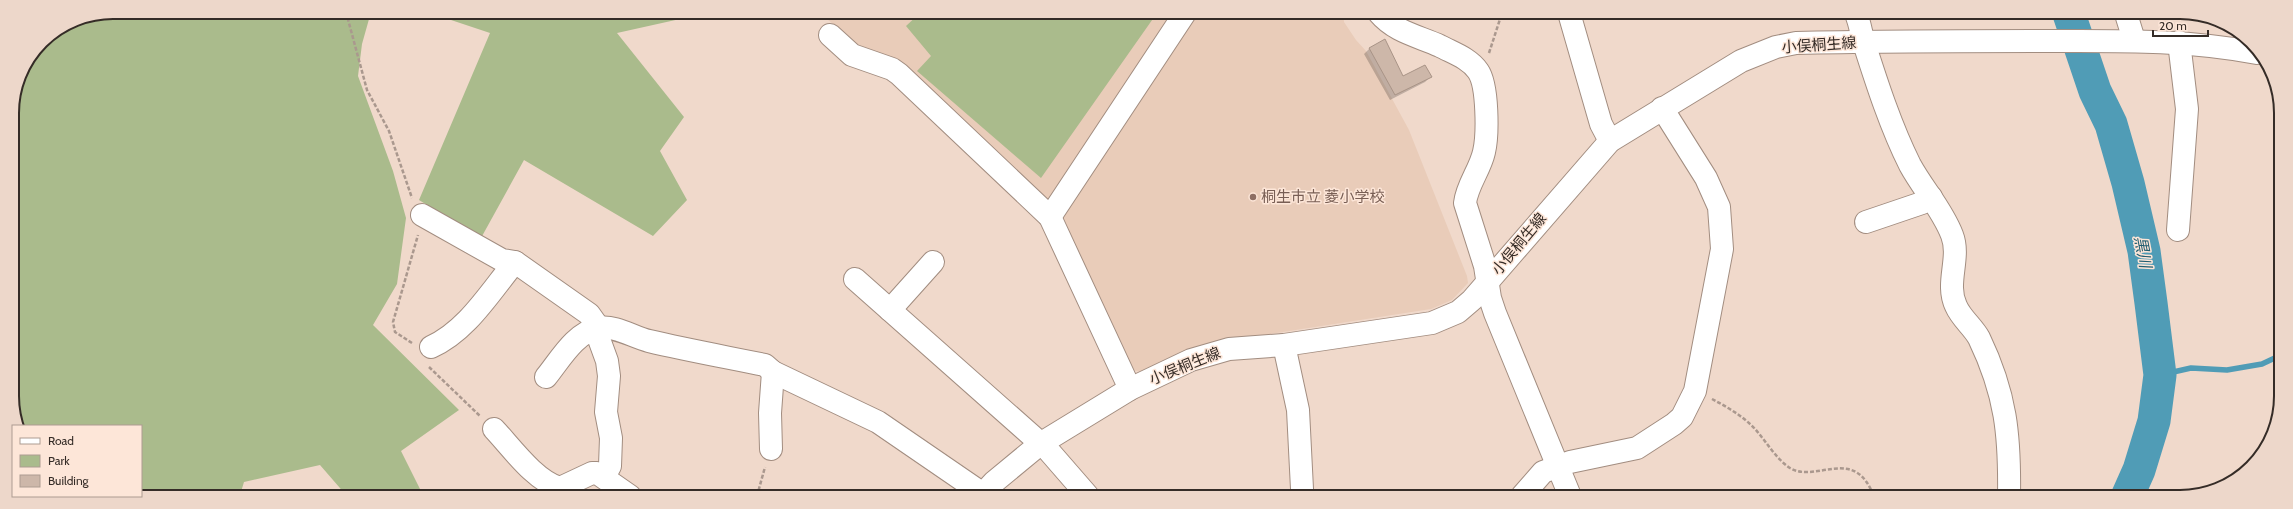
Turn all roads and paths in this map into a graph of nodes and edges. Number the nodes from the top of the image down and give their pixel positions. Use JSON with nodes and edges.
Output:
{"nodes":[{"id":1,"x":348,"y":19,"type":"edge"},
{"id":2,"x":1181,"y":19,"type":"edge"},
{"id":3,"x":1383,"y":19,"type":"edge"},
{"id":4,"x":1500,"y":19,"type":"edge"},
{"id":5,"x":1571,"y":19,"type":"edge"},
{"id":6,"x":1857,"y":19,"type":"edge"},
{"id":7,"x":2128,"y":19,"type":"edge"},
{"id":8,"x":830,"y":35,"type":"dead end"},
{"id":9,"x":2134,"y":40,"type":"junction"},
{"id":10,"x":1863,"y":41,"type":"junction"},
{"id":11,"x":2179,"y":42,"type":"junction"},
{"id":12,"x":2251,"y":52,"type":"edge"},
{"id":13,"x":1479,"y":72,"type":"junction"},
{"id":14,"x":1662,"y":108,"type":"junction"},
{"id":15,"x":1610,"y":141,"type":"junction"},
{"id":16,"x":1931,"y":197,"type":"junction"},
{"id":17,"x":422,"y":214,"type":"junction"},
{"id":18,"x":1050,"y":217,"type":"junction"},
{"id":19,"x":1866,"y":222,"type":"dead end"},
{"id":20,"x":2178,"y":230,"type":"dead end"},
{"id":21,"x":515,"y":262,"type":"junction"},
{"id":22,"x":934,"y":262,"type":"dead end"},
{"id":23,"x":855,"y":279,"type":"dead end"},
{"id":24,"x":1488,"y":281,"type":"junction"},
{"id":25,"x":890,"y":310,"type":"junction"},
{"id":26,"x":599,"y":328,"type":"junction"},
{"id":27,"x":1284,"y":344,"type":"junction"},
{"id":28,"x":429,"y":356,"type":"junction"},
{"id":29,"x":773,"y":372,"type":"junction"},
{"id":30,"x":546,"y":377,"type":"dead end"},
{"id":31,"x":1130,"y":389,"type":"junction"},
{"id":32,"x":1695,"y":391,"type":"junction"},
{"id":33,"x":494,"y":429,"type":"joint"},
{"id":34,"x":1040,"y":444,"type":"junction"},
{"id":35,"x":771,"y":449,"type":"joint"},
{"id":36,"x":1557,"y":466,"type":"junction"},
{"id":37,"x":604,"y":477,"type":"junction"},
{"id":38,"x":1302,"y":489,"type":"dead end"},
{"id":39,"x":622,"y":490,"type":"edge"},
{"id":40,"x":758,"y":490,"type":"edge"},
{"id":41,"x":975,"y":490,"type":"edge"},
{"id":42,"x":987,"y":490,"type":"edge"},
{"id":43,"x":1082,"y":490,"type":"edge"},
{"id":44,"x":1527,"y":490,"type":"edge"},
{"id":45,"x":1567,"y":490,"type":"edge"},
{"id":46,"x":1871,"y":490,"type":"edge"},
{"id":47,"x":2009,"y":490,"type":"edge"}],
"edges":[{"from":1,"to":17,"type":"path"},
{"from":2,"to":18,"type":"street"},
{"from":3,"to":13,"type":"street"},
{"from":4,"to":13,"type":"path"},
{"from":5,"to":15,"type":"street"},
{"from":6,"to":10,"type":"street"},
{"from":7,"to":9,"type":"street"},
{"from":8,"to":18,"type":"street"},
{"from":9,"to":10,"type":"street","name":"小俣桐生線"},
{"from":9,"to":11,"type":"street"},
{"from":10,"to":14,"type":"street","name":"小俣桐生線"},
{"from":10,"to":16,"type":"street"},
{"from":11,"to":12,"type":"street"},
{"from":11,"to":20,"type":"street"},
{"from":13,"to":24,"type":"street"},
{"from":14,"to":15,"type":"street","name":"小俣桐生線"},
{"from":14,"to":32,"type":"street"},
{"from":15,"to":24,"type":"street","name":"小俣桐生線"},
{"from":16,"to":19,"type":"street"},
{"from":16,"to":47,"type":"street"},
{"from":17,"to":21,"type":"street"},
{"from":17,"to":28,"type":"path"},
{"from":18,"to":31,"type":"street"},
{"from":21,"to":26,"type":"street"},
{"from":21,"to":28,"type":"street"},
{"from":22,"to":25,"type":"street"},
{"from":23,"to":25,"type":"street"},
{"from":24,"to":27,"type":"street","name":"小俣桐生線"},
{"from":24,"to":36,"type":"street"},
{"from":25,"to":34,"type":"street"},
{"from":26,"to":29,"type":"street"},
{"from":26,"to":30,"type":"street"},
{"from":26,"to":37,"type":"street"},
{"from":27,"to":31,"type":"street","name":"小俣桐生線"},
{"from":27,"to":38,"type":"street"},
{"from":28,"to":33,"type":"path"},
{"from":29,"to":35,"type":"street"},
{"from":29,"to":41,"type":"street"},
{"from":31,"to":34,"type":"street","name":"小俣桐生線"},
{"from":32,"to":36,"type":"street"},
{"from":32,"to":46,"type":"path"},
{"from":33,"to":37,"type":"street"},
{"from":34,"to":42,"type":"street","name":"小俣桐生線"},
{"from":34,"to":43,"type":"street"},
{"from":35,"to":40,"type":"path"},
{"from":36,"to":44,"type":"street"},
{"from":36,"to":45,"type":"street"},
{"from":37,"to":39,"type":"street"}]}
